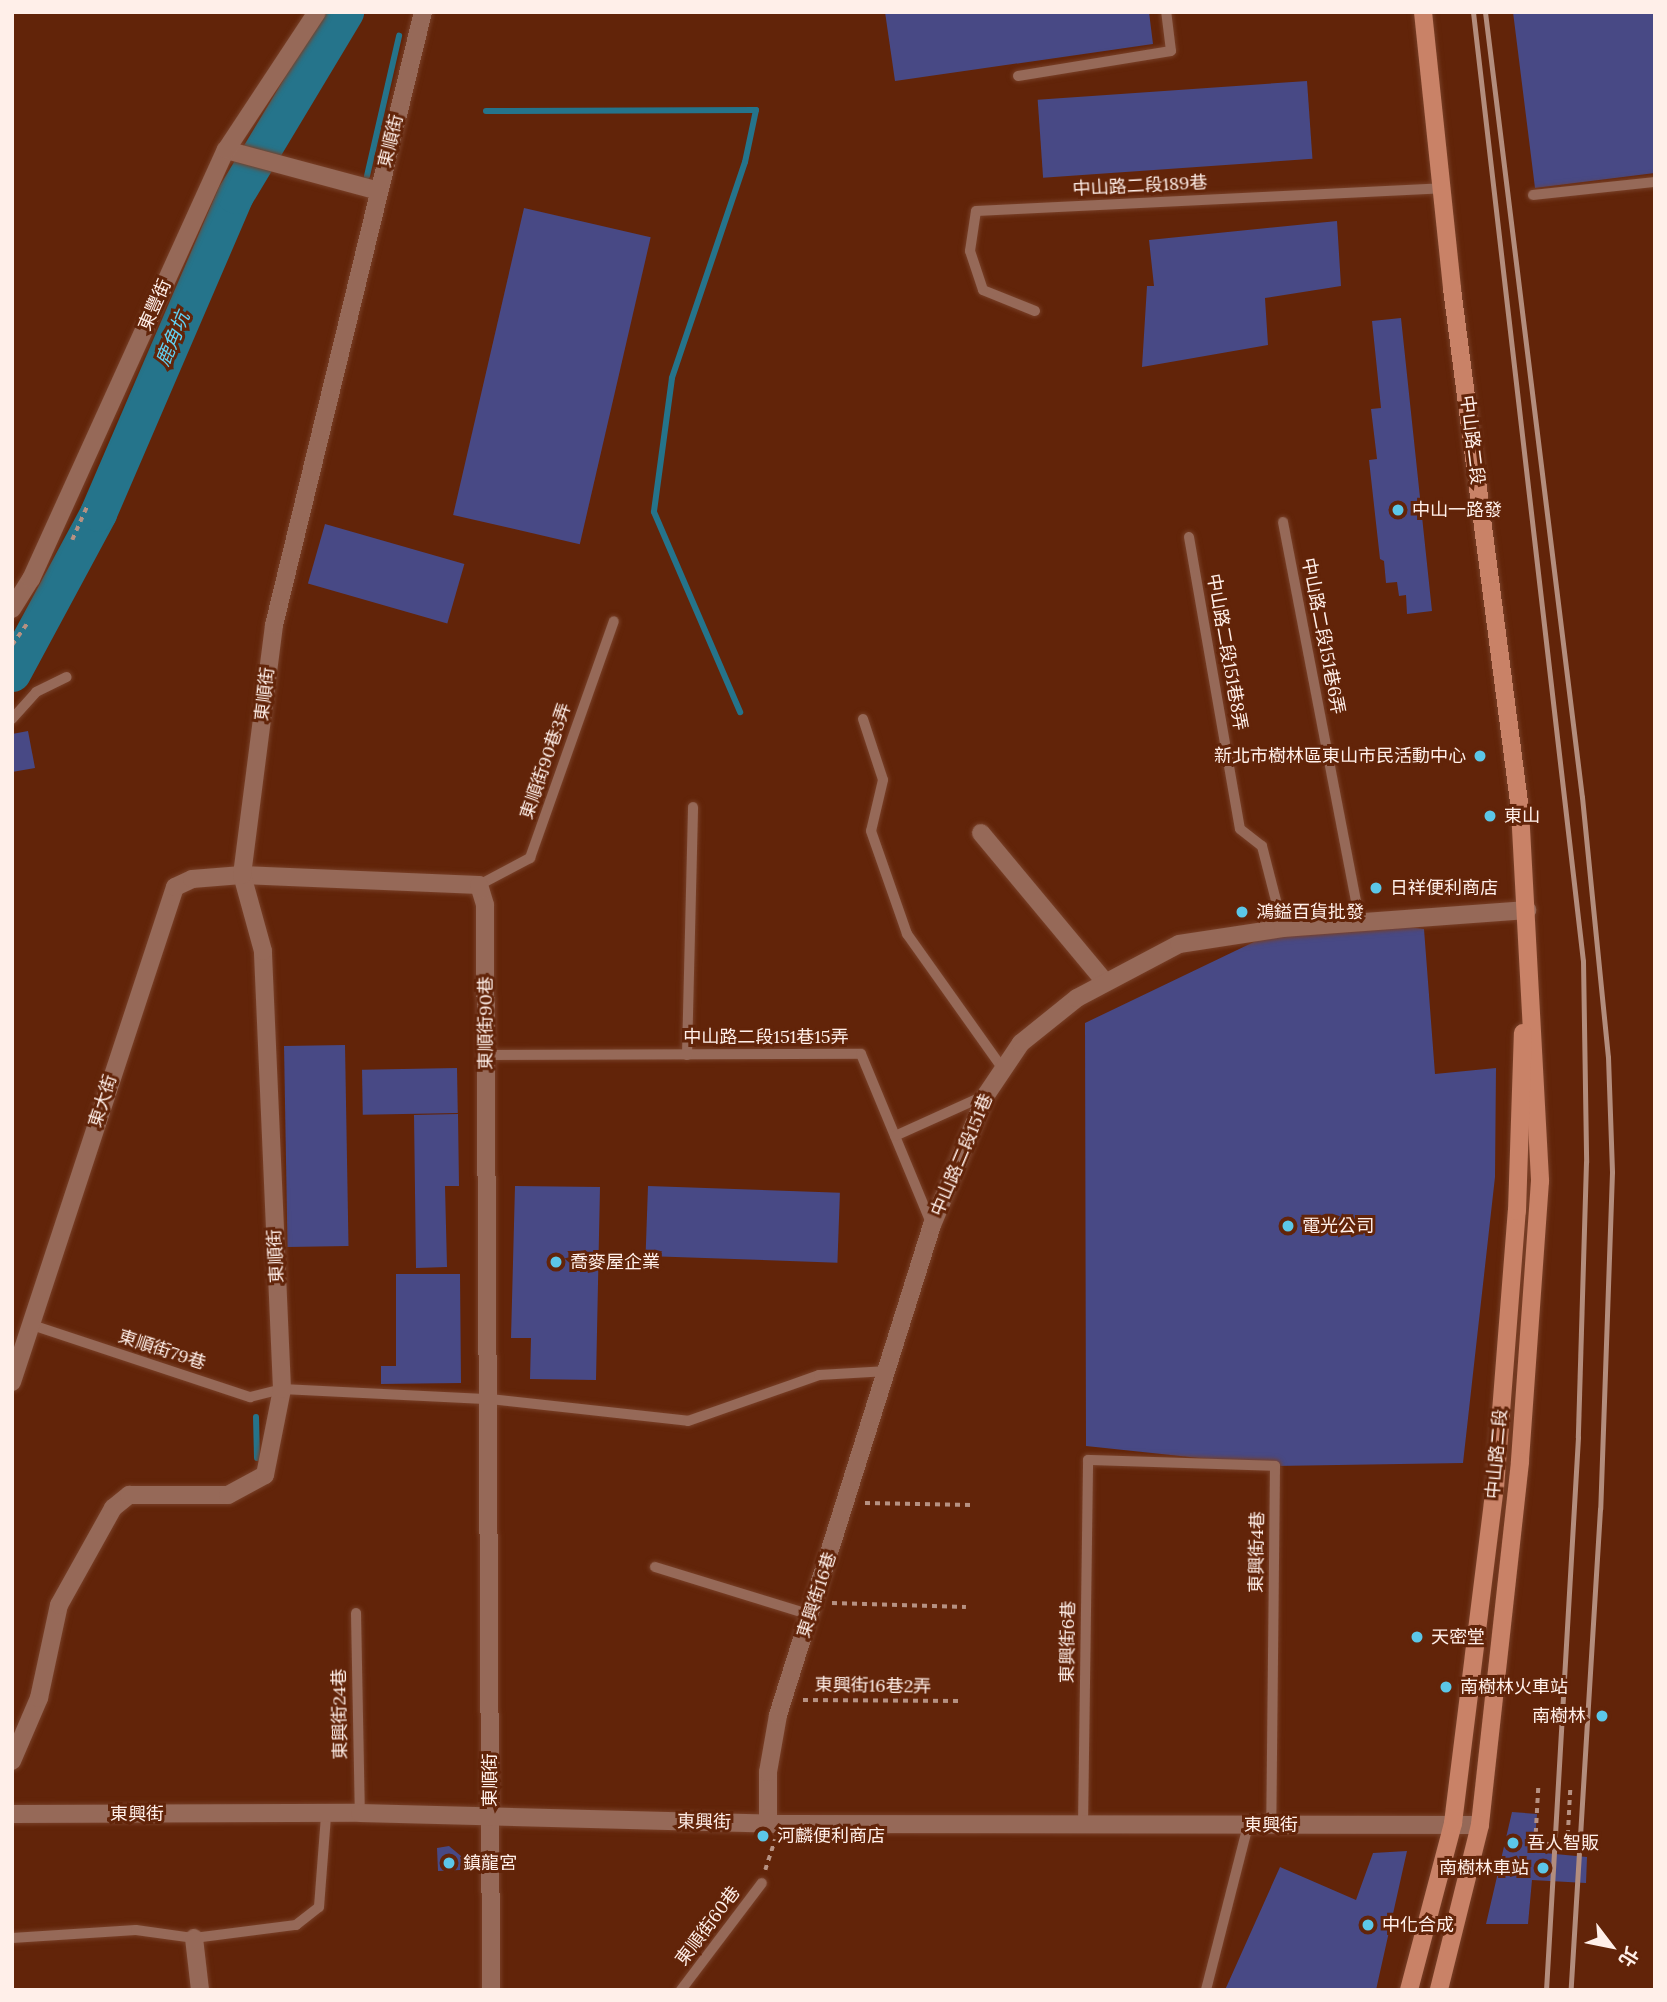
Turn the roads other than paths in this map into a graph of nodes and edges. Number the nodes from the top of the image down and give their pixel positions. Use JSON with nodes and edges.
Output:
{"nodes":[{"id":1,"x":317,"y":12,"type":"edge"},
{"id":2,"x":423,"y":12,"type":"edge"},
{"id":3,"x":1166,"y":12,"type":"edge"},
{"id":4,"x":1423,"y":12,"type":"edge"},
{"id":5,"x":1018,"y":76,"type":"dead end"},
{"id":6,"x":233,"y":153,"type":"junction"},
{"id":7,"x":1655,"y":182,"type":"edge"},
{"id":8,"x":1442,"y":188,"type":"junction"},
{"id":9,"x":379,"y":191,"type":"junction"},
{"id":10,"x":1533,"y":195,"type":"dead end"},
{"id":11,"x":1035,"y":311,"type":"dead end"},
{"id":12,"x":1283,"y":522,"type":"dead end"},
{"id":13,"x":1189,"y":537,"type":"dead end"},
{"id":14,"x":12,"y":609,"type":"edge"},
{"id":15,"x":614,"y":621,"type":"dead end"},
{"id":16,"x":67,"y":677,"type":"dead end"},
{"id":17,"x":12,"y":719,"type":"edge"},
{"id":18,"x":863,"y":719,"type":"dead end"},
{"id":19,"x":693,"y":807,"type":"dead end"},
{"id":20,"x":981,"y":833,"type":"dead end"},
{"id":21,"x":242,"y":875,"type":"junction"},
{"id":22,"x":480,"y":885,"type":"junction"},
{"id":23,"x":1527,"y":910,"type":"junction"},
{"id":24,"x":1360,"y":921,"type":"junction"},
{"id":25,"x":1283,"y":928,"type":"junction"},
{"id":26,"x":1105,"y":982,"type":"junction"},
{"id":27,"x":486,"y":1055,"type":"junction"},
{"id":28,"x":687,"y":1055,"type":"junction"},
{"id":29,"x":1003,"y":1069,"type":"junction"},
{"id":30,"x":986,"y":1095,"type":"junction"},
{"id":31,"x":895,"y":1136,"type":"junction"},
{"id":32,"x":932,"y":1225,"type":"junction"},
{"id":33,"x":32,"y":1325,"type":"junction"},
{"id":34,"x":888,"y":1371,"type":"junction"},
{"id":35,"x":12,"y":1382,"type":"edge"},
{"id":36,"x":282,"y":1388,"type":"junction"},
{"id":37,"x":490,"y":1399,"type":"junction"},
{"id":38,"x":1088,"y":1460,"type":"joint"},
{"id":39,"x":655,"y":1566,"type":"dead end"},
{"id":40,"x":813,"y":1609,"type":"junction"},
{"id":41,"x":356,"y":1613,"type":"dead end"},
{"id":42,"x":12,"y":1761,"type":"edge"},
{"id":43,"x":360,"y":1813,"type":"junction"},
{"id":44,"x":12,"y":1814,"type":"edge"},
{"id":45,"x":326,"y":1815,"type":"junction"},
{"id":46,"x":490,"y":1818,"type":"junction"},
{"id":47,"x":1453,"y":1823,"type":"junction"},
{"id":48,"x":772,"y":1824,"type":"junction"},
{"id":49,"x":1083,"y":1825,"type":"junction"},
{"id":50,"x":1248,"y":1825,"type":"junction"},
{"id":51,"x":1480,"y":1825,"type":"junction"},
{"id":52,"x":1271,"y":1826,"type":"junction"},
{"id":53,"x":762,"y":1884,"type":"road end"},
{"id":54,"x":12,"y":1938,"type":"edge"},
{"id":55,"x":194,"y":1938,"type":"junction"},
{"id":56,"x":200,"y":1990,"type":"edge"},
{"id":57,"x":491,"y":1990,"type":"edge"},
{"id":58,"x":681,"y":1990,"type":"edge"},
{"id":59,"x":1206,"y":1990,"type":"edge"},
{"id":60,"x":1409,"y":1990,"type":"edge"},
{"id":61,"x":1439,"y":1990,"type":"edge"}],
"edges":[{"from":1,"to":6,"type":"street","name":"東豐街"},
{"from":2,"to":9,"type":"street","name":"東順街"},
{"from":3,"to":5,"type":"lane"},
{"from":4,"to":8,"type":"main road","name":"中山路二段"},
{"from":6,"to":9,"type":"street"},
{"from":6,"to":14,"type":"street","name":"東豐街"},
{"from":7,"to":10,"type":"lane"},
{"from":8,"to":11,"type":"lane","name":"中山路二段189巷"},
{"from":8,"to":23,"type":"main road","name":"中山路二段"},
{"from":9,"to":21,"type":"street","name":"東順街"},
{"from":12,"to":24,"type":"lane","name":"中山路二段151巷6弄"},
{"from":13,"to":25,"type":"lane","name":"中山路二段151巷8弄"},
{"from":15,"to":22,"type":"lane","name":"東順街90巷3弄"},
{"from":16,"to":17,"type":"lane"},
{"from":18,"to":29,"type":"lane"},
{"from":19,"to":28,"type":"lane"},
{"from":20,"to":26,"type":"street"},
{"from":21,"to":22,"type":"street"},
{"from":21,"to":33,"type":"street","name":"東大街"},
{"from":21,"to":36,"type":"street","name":"東順街"},
{"from":22,"to":27,"type":"street","name":"東順街90巷"},
{"from":23,"to":24,"type":"street","name":"中山路二段151巷"},
{"from":23,"to":47,"type":"main road","name":"中山路二段"},
{"from":23,"to":51,"type":"main road","name":"中山路二段"},
{"from":24,"to":25,"type":"street","name":"中山路二段151巷"},
{"from":25,"to":26,"type":"street","name":"中山路二段151巷"},
{"from":26,"to":29,"type":"street","name":"中山路二段151巷"},
{"from":27,"to":28,"type":"lane","name":"中山路二段151巷15弄"},
{"from":27,"to":37,"type":"street","name":"東順街90巷"},
{"from":28,"to":31,"type":"lane","name":"中山路二段151巷15弄"},
{"from":29,"to":30,"type":"street","name":"中山路二段151巷"},
{"from":30,"to":31,"type":"lane"},
{"from":30,"to":32,"type":"street","name":"中山路二段151巷"},
{"from":31,"to":32,"type":"lane","name":"中山路二段151巷15弄"},
{"from":32,"to":34,"type":"street","name":"東興街16巷"},
{"from":33,"to":35,"type":"street","name":"東大街"},
{"from":33,"to":36,"type":"lane","name":"東順街79巷"},
{"from":34,"to":37,"type":"lane"},
{"from":34,"to":40,"type":"street","name":"東興街16巷"},
{"from":36,"to":37,"type":"lane"},
{"from":36,"to":42,"type":"street","name":"東順街"},
{"from":37,"to":46,"type":"street","name":"東順街"},
{"from":38,"to":49,"type":"lane","name":"東興街6巷"},
{"from":38,"to":52,"type":"lane","name":"東興街4巷"},
{"from":39,"to":40,"type":"lane"},
{"from":40,"to":48,"type":"street","name":"東興街16巷"},
{"from":41,"to":43,"type":"lane","name":"東興街24巷"},
{"from":43,"to":45,"type":"street","name":"東興街"},
{"from":43,"to":46,"type":"street","name":"東興街"},
{"from":44,"to":45,"type":"street","name":"東興街"},
{"from":45,"to":55,"type":"lane"},
{"from":46,"to":48,"type":"street","name":"東興街"},
{"from":46,"to":57,"type":"street","name":"東順街"},
{"from":47,"to":51,"type":"street","name":"東興街"},
{"from":47,"to":52,"type":"street","name":"東興街"},
{"from":47,"to":60,"type":"main road","name":"中山路二段"},
{"from":48,"to":49,"type":"street","name":"東興街"},
{"from":49,"to":50,"type":"street","name":"東興街"},
{"from":50,"to":52,"type":"street","name":"東興街"},
{"from":50,"to":59,"type":"lane"},
{"from":51,"to":61,"type":"main road","name":"中山路二段"},
{"from":53,"to":58,"type":"lane","name":"東順街60巷"},
{"from":54,"to":55,"type":"lane"},
{"from":55,"to":56,"type":"street"}]}
